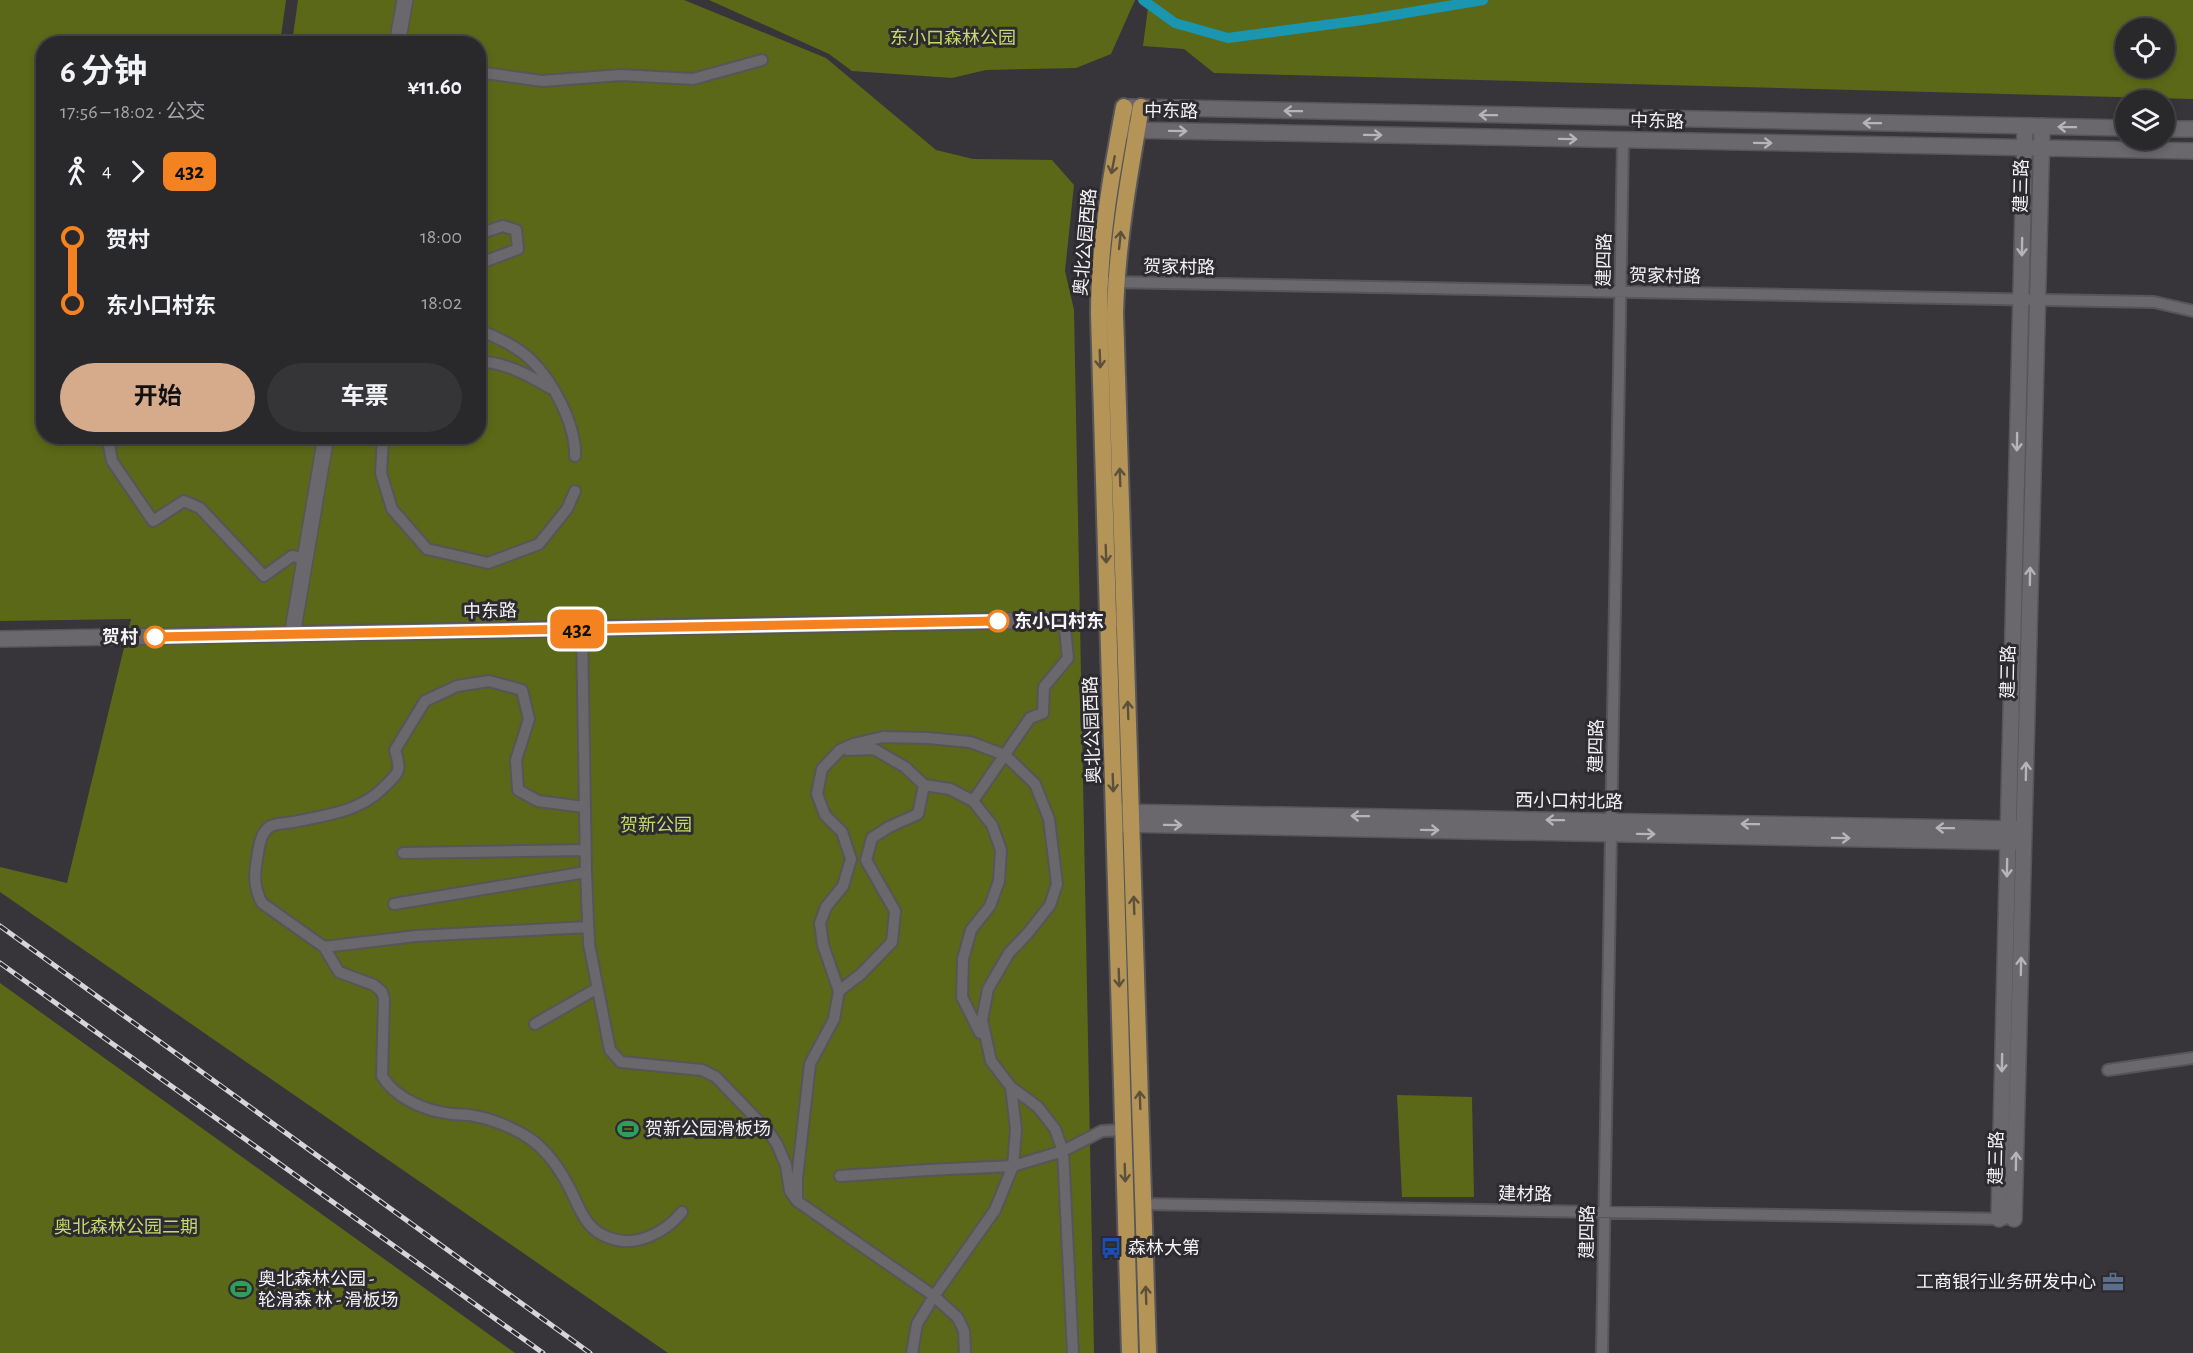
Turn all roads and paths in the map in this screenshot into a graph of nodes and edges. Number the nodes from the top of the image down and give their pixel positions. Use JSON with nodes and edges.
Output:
{"nodes":[{"id":1,"x":405,"y":0,"type":"edge"},
{"id":2,"x":398,"y":36,"type":"edge"},
{"id":3,"x":762,"y":60,"type":"dead end"},
{"id":4,"x":486,"y":73,"type":"edge"},
{"id":5,"x":1124,"y":107,"type":"joint"},
{"id":6,"x":1141,"y":107,"type":"junction"},
{"id":7,"x":2025,"y":126,"type":"junction"},
{"id":8,"x":2042,"y":126,"type":"junction"},
{"id":9,"x":2115,"y":128,"type":"edge"},
{"id":10,"x":2175,"y":129,"type":"edge"},
{"id":11,"x":2193,"y":129,"type":"edge"},
{"id":12,"x":1120,"y":130,"type":"junction"},
{"id":13,"x":1137,"y":130,"type":"junction"},
{"id":14,"x":1623,"y":140,"type":"junction"},
{"id":15,"x":2025,"y":148,"type":"junction"},
{"id":16,"x":2041,"y":148,"type":"junction"},
{"id":17,"x":2193,"y":151,"type":"edge"},
{"id":18,"x":486,"y":231,"type":"edge"},
{"id":19,"x":486,"y":261,"type":"edge"},
{"id":20,"x":1099,"y":282,"type":"junction"},
{"id":21,"x":1116,"y":282,"type":"junction"},
{"id":22,"x":1620,"y":292,"type":"junction"},
{"id":23,"x":2021,"y":300,"type":"junction"},
{"id":24,"x":2037,"y":300,"type":"junction"},
{"id":25,"x":2193,"y":311,"type":"edge"},
{"id":26,"x":486,"y":332,"type":"edge"},
{"id":27,"x":486,"y":362,"type":"edge"},
{"id":28,"x":553,"y":390,"type":"junction"},
{"id":29,"x":110,"y":444,"type":"edge"},
{"id":30,"x":325,"y":444,"type":"edge"},
{"id":31,"x":382,"y":444,"type":"edge"},
{"id":32,"x":575,"y":456,"type":"dead end"},
{"id":33,"x":575,"y":491,"type":"dead end"},
{"id":34,"x":304,"y":558,"type":"junction"},
{"id":35,"x":1116,"y":619,"type":"junction"},
{"id":36,"x":1064,"y":620,"type":"junction"},
{"id":37,"x":582,"y":629,"type":"junction"},
{"id":38,"x":294,"y":634,"type":"junction"},
{"id":39,"x":0,"y":639,"type":"edge"},
{"id":40,"x":840,"y":750,"type":"junction"},
{"id":41,"x":1005,"y":755,"type":"junction"},
{"id":42,"x":924,"y":785,"type":"junction"},
{"id":43,"x":973,"y":801,"type":"junction"},
{"id":44,"x":584,"y":807,"type":"junction"},
{"id":45,"x":1114,"y":818,"type":"junction"},
{"id":46,"x":1131,"y":818,"type":"junction"},
{"id":47,"x":1611,"y":827,"type":"junction"},
{"id":48,"x":2008,"y":835,"type":"junction"},
{"id":49,"x":2024,"y":836,"type":"junction"},
{"id":50,"x":585,"y":850,"type":"junction"},
{"id":51,"x":403,"y":853,"type":"dead end"},
{"id":52,"x":586,"y":872,"type":"junction"},
{"id":53,"x":394,"y":904,"type":"dead end"},
{"id":54,"x":588,"y":927,"type":"junction"},
{"id":55,"x":324,"y":947,"type":"junction"},
{"id":56,"x":596,"y":989,"type":"junction"},
{"id":57,"x":839,"y":991,"type":"junction"},
{"id":58,"x":536,"y":1024,"type":"dead end"},
{"id":59,"x":2193,"y":1058,"type":"edge"},
{"id":60,"x":991,"y":1061,"type":"junction"},
{"id":61,"x":2108,"y":1070,"type":"dead end"},
{"id":62,"x":1011,"y":1087,"type":"junction"},
{"id":63,"x":1124,"y":1130,"type":"junction"},
{"id":64,"x":1064,"y":1151,"type":"junction"},
{"id":65,"x":1013,"y":1166,"type":"junction"},
{"id":66,"x":840,"y":1176,"type":"dead end"},
{"id":67,"x":797,"y":1201,"type":"junction"},
{"id":68,"x":1143,"y":1204,"type":"junction"},
{"id":69,"x":682,"y":1212,"type":"dead end"},
{"id":70,"x":1604,"y":1212,"type":"junction"},
{"id":71,"x":1998,"y":1219,"type":"junction"},
{"id":72,"x":2014,"y":1219,"type":"joint"},
{"id":73,"x":934,"y":1296,"type":"junction"},
{"id":74,"x":912,"y":1353,"type":"edge"},
{"id":75,"x":966,"y":1353,"type":"edge"},
{"id":76,"x":1073,"y":1353,"type":"edge"},
{"id":77,"x":1130,"y":1353,"type":"edge"},
{"id":78,"x":1148,"y":1353,"type":"edge"},
{"id":79,"x":1602,"y":1353,"type":"edge"}],
"edges":[{"from":1,"to":2,"type":"street"},
{"from":3,"to":4,"type":"street"},
{"from":5,"to":6,"type":"street","name":"中东路"},
{"from":5,"to":12,"type":"main road","name":"奥北公园西路"},
{"from":7,"to":6,"type":"street","name":"中东路","one_way":true},
{"from":6,"to":13,"type":"main road","name":"奥北公园西路"},
{"from":7,"to":8,"type":"street","name":"中东路"},
{"from":7,"to":15,"type":"street","name":"建三路"},
{"from":9,"to":8,"type":"street","name":"中东路","one_way":true},
{"from":8,"to":16,"type":"street","name":"建三路"},
{"from":10,"to":11,"type":"street"},
{"from":12,"to":13,"type":"street","name":"中东路"},
{"from":12,"to":20,"type":"main road","name":"奥北公园西路","one_way":true},
{"from":13,"to":14,"type":"street","name":"中东路","one_way":true},
{"from":21,"to":13,"type":"main road","name":"奥北公园西路","one_way":true},
{"from":14,"to":15,"type":"street","name":"中东路","one_way":true},
{"from":14,"to":22,"type":"street","name":"建四路"},
{"from":15,"to":16,"type":"street","name":"中东路"},
{"from":15,"to":23,"type":"street","name":"建三路","one_way":true},
{"from":16,"to":17,"type":"street","name":"中东路"},
{"from":16,"to":24,"type":"street","name":"建三路"},
{"from":18,"to":19,"type":"street"},
{"from":20,"to":21,"type":"street","name":"贺家村路"},
{"from":20,"to":35,"type":"main road","name":"奥北公园西路","one_way":true},
{"from":21,"to":22,"type":"street","name":"贺家村路"},
{"from":35,"to":21,"type":"main road","name":"奥北公园西路","one_way":true},
{"from":22,"to":23,"type":"street","name":"贺家村路"},
{"from":22,"to":47,"type":"street","name":"建四路"},
{"from":23,"to":24,"type":"street","name":"贺家村路"},
{"from":23,"to":48,"type":"street","name":"建三路","one_way":true},
{"from":24,"to":25,"type":"street","name":"贺家村路"},
{"from":49,"to":24,"type":"street","name":"建三路","one_way":true},
{"from":26,"to":28,"type":"street"},
{"from":27,"to":28,"type":"street"},
{"from":28,"to":32,"type":"street"},
{"from":29,"to":34,"type":"street"},
{"from":30,"to":34,"type":"street"},
{"from":31,"to":33,"type":"street"},
{"from":34,"to":38,"type":"street"},
{"from":35,"to":36,"type":"street","name":"中东路"},
{"from":35,"to":45,"type":"main road","name":"奥北公园西路","one_way":true},
{"from":46,"to":35,"type":"main road","name":"奥北公园西路","one_way":true},
{"from":36,"to":37,"type":"street","name":"中东路"},
{"from":36,"to":41,"type":"street"},
{"from":37,"to":38,"type":"street","name":"中东路"},
{"from":37,"to":44,"type":"street"},
{"from":38,"to":39,"type":"street","name":"中东路"},
{"from":40,"to":41,"type":"street"},
{"from":40,"to":42,"type":"street"},
{"from":40,"to":57,"type":"street"},
{"from":41,"to":43,"type":"street"},
{"from":41,"to":60,"type":"street"},
{"from":42,"to":43,"type":"street"},
{"from":42,"to":57,"type":"street"},
{"from":43,"to":60,"type":"street"},
{"from":44,"to":50,"type":"street"},
{"from":44,"to":55,"type":"street"},
{"from":45,"to":46,"type":"street","name":"西小口村北路"},
{"from":45,"to":63,"type":"main road","name":"奥北公园西路","one_way":true},
{"from":46,"to":47,"type":"street","name":"西小口村北路"},
{"from":68,"to":46,"type":"main road","name":"奥北公园西路","one_way":true},
{"from":47,"to":48,"type":"street","name":"西小口村北路"},
{"from":47,"to":70,"type":"street","name":"建四路"},
{"from":48,"to":49,"type":"street","name":"西小口村北路"},
{"from":48,"to":71,"type":"street","name":"建三路","one_way":true},
{"from":72,"to":49,"type":"street","name":"建三路","one_way":true},
{"from":50,"to":51,"type":"street"},
{"from":50,"to":52,"type":"street"},
{"from":52,"to":53,"type":"street"},
{"from":52,"to":54,"type":"street"},
{"from":54,"to":55,"type":"street"},
{"from":54,"to":56,"type":"street"},
{"from":55,"to":69,"type":"street"},
{"from":56,"to":58,"type":"street"},
{"from":56,"to":67,"type":"street"},
{"from":57,"to":67,"type":"street"},
{"from":59,"to":61,"type":"street"},
{"from":60,"to":62,"type":"street"},
{"from":62,"to":64,"type":"street"},
{"from":62,"to":65,"type":"street"},
{"from":63,"to":64,"type":"street"},
{"from":63,"to":77,"type":"main road","name":"奥北公园西路","one_way":true},
{"from":64,"to":65,"type":"street"},
{"from":64,"to":76,"type":"street"},
{"from":65,"to":66,"type":"street"},
{"from":65,"to":73,"type":"street"},
{"from":67,"to":73,"type":"street"},
{"from":68,"to":70,"type":"street","name":"建材路"},
{"from":78,"to":68,"type":"main road","name":"奥北公园西路","one_way":true},
{"from":70,"to":71,"type":"street","name":"建材路"},
{"from":70,"to":79,"type":"street","name":"建四路"},
{"from":71,"to":72,"type":"street","name":"建材路"},
{"from":73,"to":74,"type":"street"},
{"from":73,"to":75,"type":"street"}]}
